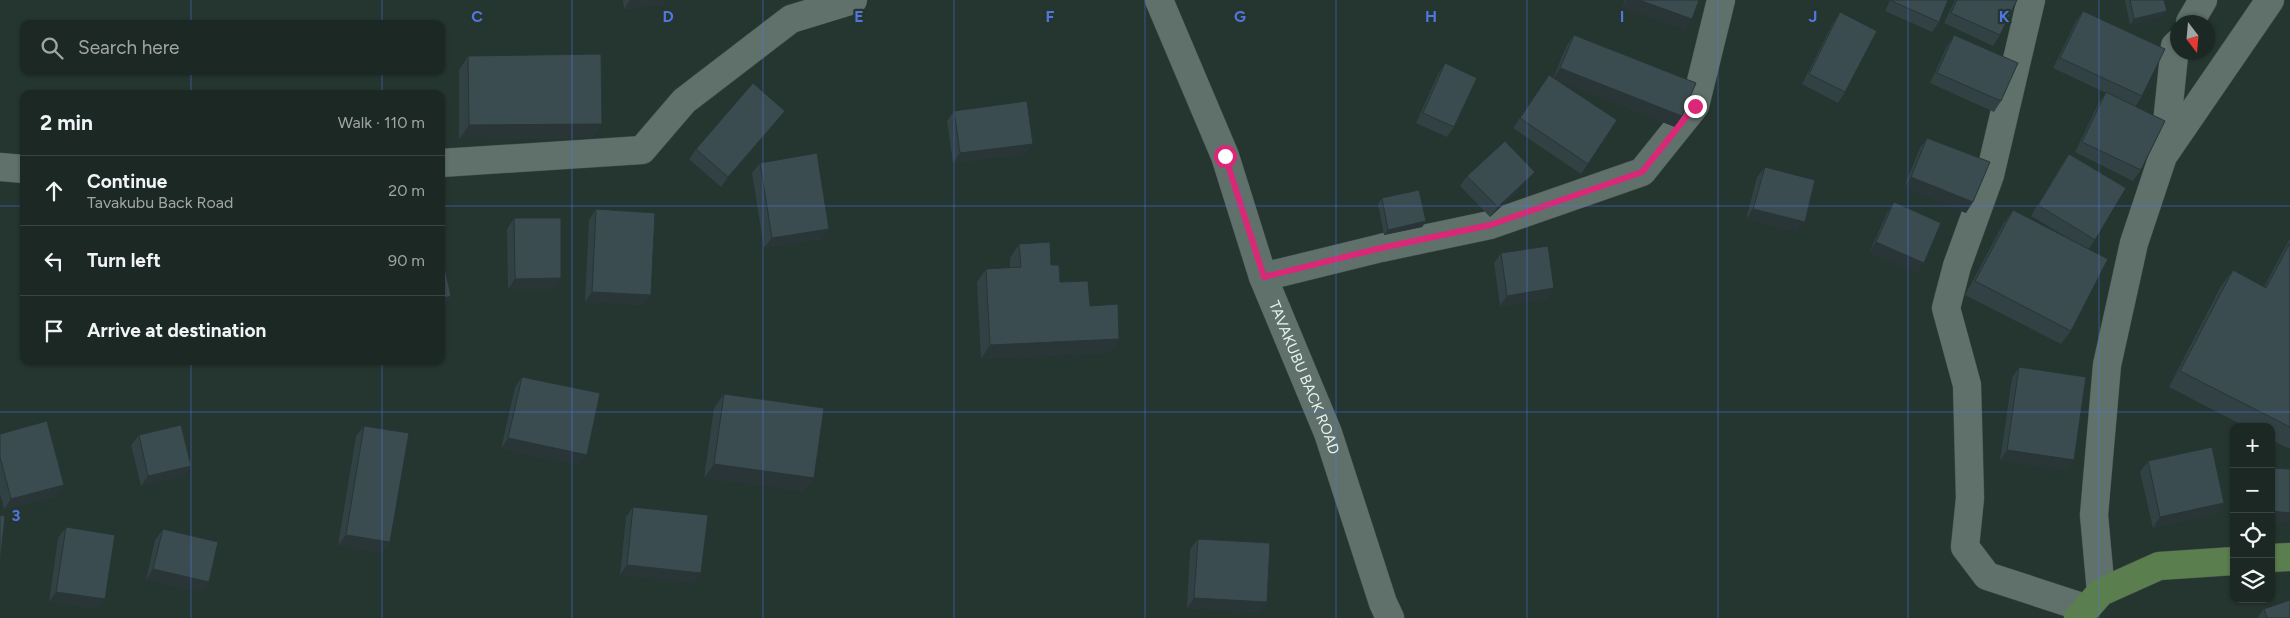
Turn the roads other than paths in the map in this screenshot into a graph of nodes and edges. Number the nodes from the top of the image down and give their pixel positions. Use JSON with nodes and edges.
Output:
{"nodes":[{"id":1,"x":853,"y":0,"type":"edge"},
{"id":2,"x":1159,"y":0,"type":"edge"},
{"id":3,"x":1721,"y":0,"type":"edge"},
{"id":4,"x":2031,"y":0,"type":"edge"},
{"id":5,"x":2203,"y":0,"type":"edge"},
{"id":6,"x":2270,"y":0,"type":"edge"},
{"id":7,"x":2194,"y":15,"type":"edge"},
{"id":8,"x":2173,"y":60,"type":"edge"},
{"id":9,"x":2163,"y":156,"type":"junction"},
{"id":10,"x":445,"y":163,"type":"edge"},
{"id":11,"x":0,"y":166,"type":"edge"},
{"id":12,"x":20,"y":169,"type":"edge"},
{"id":13,"x":1264,"y":277,"type":"junction"},
{"id":14,"x":2290,"y":557,"type":"edge"},
{"id":15,"x":2275,"y":558,"type":"edge"},
{"id":16,"x":2230,"y":561,"type":"edge"},
{"id":17,"x":2088,"y":606,"type":"edge"},
{"id":18,"x":1390,"y":618,"type":"edge"}],
"edges":[{"from":1,"to":10,"type":"street"},
{"from":2,"to":13,"type":"street","name":"TAVAKUBU BACK ROAD"},
{"from":3,"to":13,"type":"street"},
{"from":4,"to":17,"type":"street"},
{"from":5,"to":7,"type":"street"},
{"from":6,"to":9,"type":"street"},
{"from":8,"to":9,"type":"street"},
{"from":9,"to":17,"type":"street"},
{"from":11,"to":12,"type":"street"},
{"from":13,"to":18,"type":"street","name":"TAVAKUBU BACK ROAD"},
{"from":14,"to":15,"type":"main road"},
{"from":16,"to":17,"type":"main road"}]}
